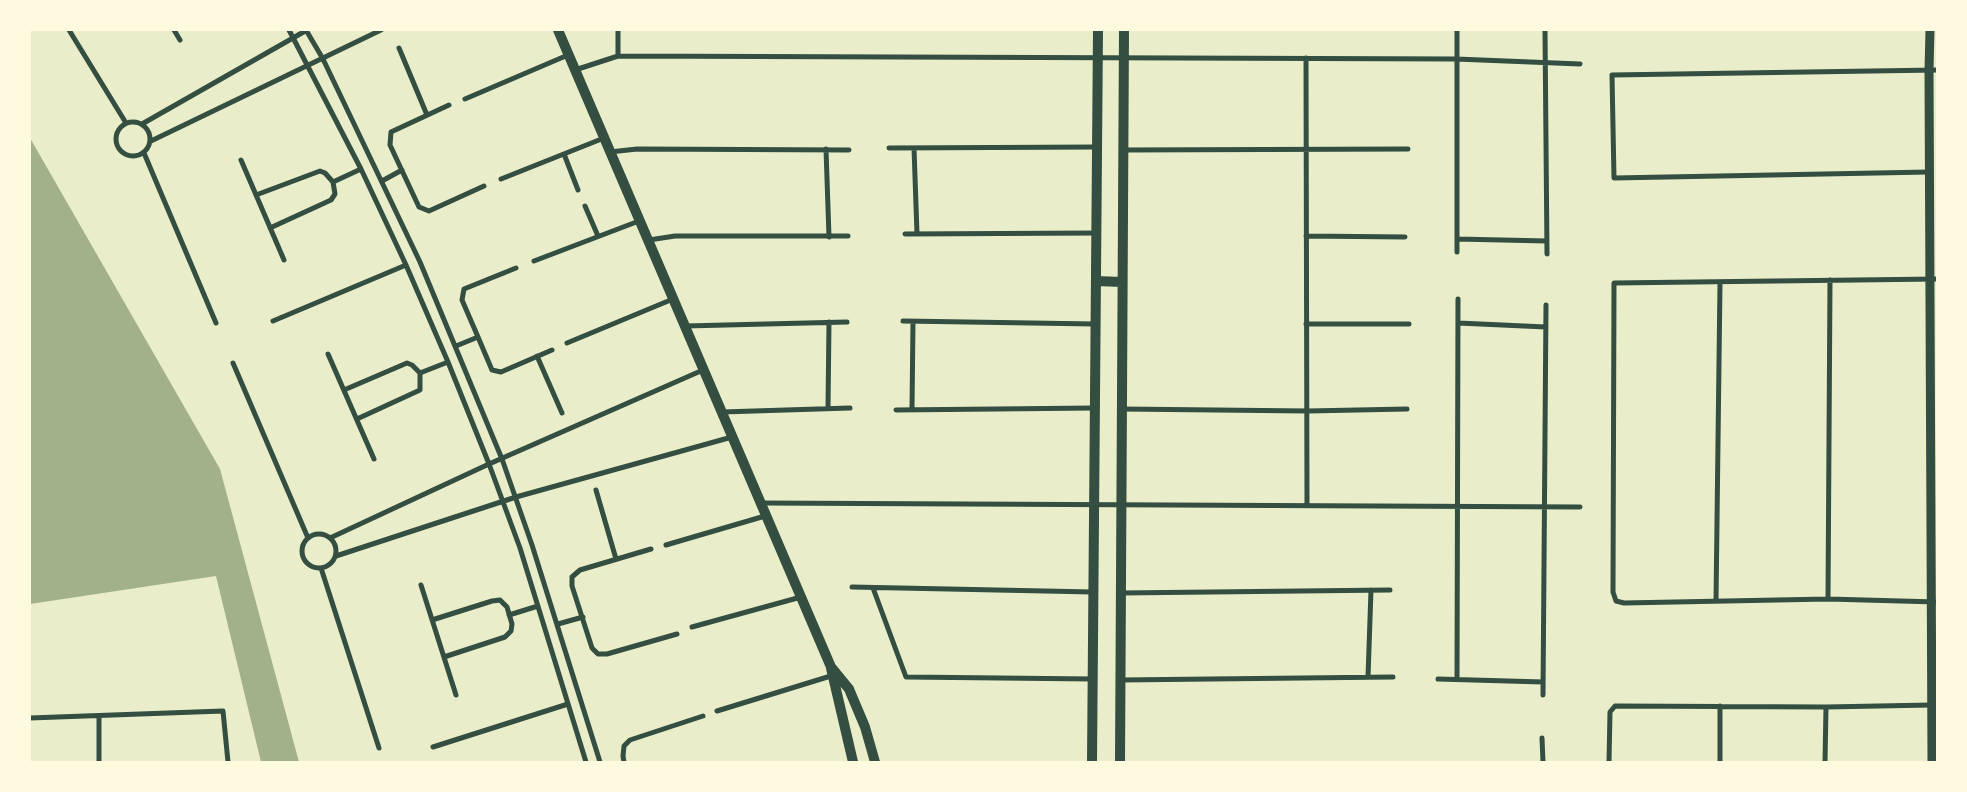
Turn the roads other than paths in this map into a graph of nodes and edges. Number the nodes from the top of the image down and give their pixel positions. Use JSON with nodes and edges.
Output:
{"nodes":[{"id":1,"x":69,"y":30,"type":"edge"},
{"id":2,"x":174,"y":30,"type":"edge"},
{"id":3,"x":288,"y":30,"type":"edge"},
{"id":4,"x":307,"y":30,"type":"edge"},
{"id":5,"x":381,"y":30,"type":"edge"},
{"id":6,"x":558,"y":30,"type":"edge"},
{"id":7,"x":618,"y":30,"type":"edge"},
{"id":8,"x":1098,"y":30,"type":"edge"},
{"id":9,"x":1124,"y":30,"type":"edge"},
{"id":10,"x":1457,"y":30,"type":"edge"},
{"id":11,"x":1544,"y":30,"type":"edge"},
{"id":12,"x":1930,"y":30,"type":"edge"},
{"id":13,"x":293,"y":38,"type":"junction"},
{"id":14,"x":180,"y":40,"type":"dead end"},
{"id":15,"x":399,"y":48,"type":"dead end"},
{"id":16,"x":568,"y":55,"type":"junction"},
{"id":17,"x":618,"y":56,"type":"junction"},
{"id":18,"x":1124,"y":58,"type":"junction"},
{"id":19,"x":1306,"y":58,"type":"junction"},
{"id":20,"x":323,"y":59,"type":"junction"},
{"id":21,"x":1098,"y":59,"type":"junction"},
{"id":22,"x":1456,"y":59,"type":"junction"},
{"id":23,"x":1544,"y":62,"type":"junction"},
{"id":24,"x":1580,"y":64,"type":"dead end"},
{"id":25,"x":309,"y":66,"type":"junction"},
{"id":26,"x":575,"y":70,"type":"junction"},
{"id":27,"x":1933,"y":70,"type":"edge"},
{"id":28,"x":465,"y":99,"type":"dead end"},
{"id":29,"x":449,"y":105,"type":"dead end"},
{"id":30,"x":427,"y":115,"type":"junction"},
{"id":31,"x":126,"y":123,"type":"junction"},
{"id":32,"x":142,"y":124,"type":"junction"},
{"id":33,"x":604,"y":138,"type":"junction"},
{"id":34,"x":151,"y":141,"type":"junction"},
{"id":35,"x":1097,"y":147,"type":"junction"},
{"id":36,"x":889,"y":148,"type":"dead end"},
{"id":37,"x":914,"y":148,"type":"junction"},
{"id":38,"x":1305,"y":148,"type":"junction"},
{"id":39,"x":1408,"y":149,"type":"dead end"},
{"id":40,"x":826,"y":150,"type":"junction"},
{"id":41,"x":849,"y":150,"type":"dead end"},
{"id":42,"x":1123,"y":150,"type":"junction"},
{"id":43,"x":610,"y":152,"type":"junction"},
{"id":44,"x":144,"y":153,"type":"junction"},
{"id":45,"x":564,"y":154,"type":"junction"},
{"id":46,"x":241,"y":160,"type":"dead end"},
{"id":47,"x":361,"y":169,"type":"junction"},
{"id":48,"x":402,"y":170,"type":"junction"},
{"id":49,"x":1929,"y":172,"type":"junction"},
{"id":50,"x":501,"y":179,"type":"dead end"},
{"id":51,"x":382,"y":181,"type":"junction"},
{"id":52,"x":332,"y":182,"type":"junction"},
{"id":53,"x":484,"y":186,"type":"dead end"},
{"id":54,"x":578,"y":190,"type":"dead end"},
{"id":55,"x":256,"y":195,"type":"junction"},
{"id":56,"x":585,"y":206,"type":"dead end"},
{"id":57,"x":639,"y":221,"type":"junction"},
{"id":58,"x":270,"y":228,"type":"junction"},
{"id":59,"x":905,"y":234,"type":"dead end"},
{"id":60,"x":916,"y":234,"type":"junction"},
{"id":61,"x":1096,"y":234,"type":"junction"},
{"id":62,"x":598,"y":236,"type":"junction"},
{"id":63,"x":848,"y":236,"type":"dead end"},
{"id":64,"x":1306,"y":236,"type":"junction"},
{"id":65,"x":829,"y":237,"type":"junction"},
{"id":66,"x":1405,"y":237,"type":"dead end"},
{"id":67,"x":1457,"y":239,"type":"junction"},
{"id":68,"x":648,"y":240,"type":"junction"},
{"id":69,"x":1546,"y":241,"type":"junction"},
{"id":70,"x":1457,"y":252,"type":"dead end"},
{"id":71,"x":1547,"y":254,"type":"dead end"},
{"id":72,"x":284,"y":260,"type":"dead end"},
{"id":73,"x":534,"y":261,"type":"dead end"},
{"id":74,"x":406,"y":264,"type":"junction"},
{"id":75,"x":516,"y":268,"type":"dead end"},
{"id":76,"x":1933,"y":279,"type":"edge"},
{"id":77,"x":1096,"y":280,"type":"junction"},
{"id":78,"x":1830,"y":280,"type":"junction"},
{"id":79,"x":1122,"y":282,"type":"junction"},
{"id":80,"x":1720,"y":284,"type":"junction"},
{"id":81,"x":673,"y":299,"type":"junction"},
{"id":82,"x":1458,"y":299,"type":"dead end"},
{"id":83,"x":1546,"y":305,"type":"dead end"},
{"id":84,"x":273,"y":321,"type":"dead end"},
{"id":85,"x":903,"y":321,"type":"dead end"},
{"id":86,"x":829,"y":322,"type":"junction"},
{"id":87,"x":847,"y":322,"type":"dead end"},
{"id":88,"x":913,"y":322,"type":"junction"},
{"id":89,"x":1458,"y":322,"type":"junction"},
{"id":90,"x":216,"y":323,"type":"dead end"},
{"id":91,"x":1096,"y":324,"type":"junction"},
{"id":92,"x":1306,"y":324,"type":"junction"},
{"id":93,"x":1409,"y":324,"type":"dead end"},
{"id":94,"x":685,"y":326,"type":"junction"},
{"id":95,"x":1546,"y":327,"type":"junction"},
{"id":96,"x":478,"y":338,"type":"junction"},
{"id":97,"x":567,"y":343,"type":"dead end"},
{"id":98,"x":456,"y":346,"type":"junction"},
{"id":99,"x":552,"y":350,"type":"dead end"},
{"id":100,"x":328,"y":354,"type":"dead end"},
{"id":101,"x":537,"y":356,"type":"junction"},
{"id":102,"x":448,"y":362,"type":"junction"},
{"id":103,"x":233,"y":363,"type":"dead end"},
{"id":104,"x":703,"y":370,"type":"junction"},
{"id":105,"x":420,"y":373,"type":"junction"},
{"id":106,"x":344,"y":390,"type":"junction"},
{"id":107,"x":1933,"y":391,"type":"edge"},
{"id":108,"x":828,"y":408,"type":"junction"},
{"id":109,"x":850,"y":408,"type":"dead end"},
{"id":110,"x":1095,"y":408,"type":"junction"},
{"id":111,"x":912,"y":409,"type":"junction"},
{"id":112,"x":1122,"y":409,"type":"junction"},
{"id":113,"x":1407,"y":409,"type":"dead end"},
{"id":114,"x":896,"y":410,"type":"dead end"},
{"id":115,"x":1308,"y":411,"type":"junction"},
{"id":116,"x":562,"y":412,"type":"dead end"},
{"id":117,"x":722,"y":412,"type":"junction"},
{"id":118,"x":357,"y":419,"type":"junction"},
{"id":119,"x":732,"y":437,"type":"junction"},
{"id":120,"x":502,"y":459,"type":"junction"},
{"id":121,"x":374,"y":460,"type":"dead end"},
{"id":122,"x":489,"y":464,"type":"junction"},
{"id":123,"x":596,"y":490,"type":"dead end"},
{"id":124,"x":516,"y":497,"type":"junction"},
{"id":125,"x":1934,"y":499,"type":"edge"},
{"id":126,"x":503,"y":502,"type":"junction"},
{"id":127,"x":760,"y":503,"type":"junction"},
{"id":128,"x":1094,"y":504,"type":"junction"},
{"id":129,"x":1121,"y":504,"type":"junction"},
{"id":130,"x":1307,"y":505,"type":"junction"},
{"id":131,"x":1458,"y":506,"type":"junction"},
{"id":132,"x":1545,"y":506,"type":"junction"},
{"id":133,"x":1580,"y":507,"type":"dead end"},
{"id":134,"x":765,"y":516,"type":"junction"},
{"id":135,"x":308,"y":538,"type":"junction"},
{"id":136,"x":330,"y":538,"type":"junction"},
{"id":137,"x":666,"y":545,"type":"dead end"},
{"id":138,"x":651,"y":549,"type":"dead end"},
{"id":139,"x":336,"y":556,"type":"junction"},
{"id":140,"x":616,"y":559,"type":"junction"},
{"id":141,"x":321,"y":568,"type":"junction"},
{"id":142,"x":421,"y":584,"type":"dead end"},
{"id":143,"x":852,"y":587,"type":"dead end"},
{"id":144,"x":873,"y":588,"type":"junction"},
{"id":145,"x":1371,"y":590,"type":"junction"},
{"id":146,"x":1390,"y":590,"type":"dead end"},
{"id":147,"x":1093,"y":592,"type":"junction"},
{"id":148,"x":1121,"y":593,"type":"junction"},
{"id":149,"x":801,"y":597,"type":"junction"},
{"id":150,"x":1828,"y":599,"type":"junction"},
{"id":151,"x":1716,"y":601,"type":"junction"},
{"id":152,"x":1934,"y":602,"type":"edge"},
{"id":153,"x":538,"y":606,"type":"junction"},
{"id":154,"x":509,"y":615,"type":"junction"},
{"id":155,"x":583,"y":617,"type":"junction"},
{"id":156,"x":432,"y":620,"type":"junction"},
{"id":157,"x":558,"y":624,"type":"junction"},
{"id":158,"x":692,"y":628,"type":"dead end"},
{"id":159,"x":677,"y":634,"type":"dead end"},
{"id":160,"x":444,"y":657,"type":"junction"},
{"id":161,"x":833,"y":672,"type":"junction"},
{"id":162,"x":1368,"y":677,"type":"junction"},
{"id":163,"x":1394,"y":677,"type":"dead end"},
{"id":164,"x":1093,"y":679,"type":"junction"},
{"id":165,"x":1438,"y":679,"type":"dead end"},
{"id":166,"x":1457,"y":679,"type":"junction"},
{"id":167,"x":1120,"y":680,"type":"junction"},
{"id":168,"x":1543,"y":682,"type":"junction"},
{"id":169,"x":456,"y":695,"type":"dead end"},
{"id":170,"x":1543,"y":695,"type":"dead end"},
{"id":171,"x":568,"y":704,"type":"junction"},
{"id":172,"x":1931,"y":705,"type":"junction"},
{"id":173,"x":1720,"y":706,"type":"junction"},
{"id":174,"x":1826,"y":707,"type":"junction"},
{"id":175,"x":717,"y":711,"type":"dead end"},
{"id":176,"x":99,"y":716,"type":"junction"},
{"id":177,"x":703,"y":716,"type":"dead end"},
{"id":178,"x":30,"y":718,"type":"edge"},
{"id":179,"x":1542,"y":738,"type":"dead end"},
{"id":180,"x":433,"y":746,"type":"dead end"},
{"id":181,"x":379,"y":748,"type":"dead end"},
{"id":182,"x":99,"y":762,"type":"edge"},
{"id":183,"x":228,"y":762,"type":"edge"},
{"id":184,"x":586,"y":762,"type":"edge"},
{"id":185,"x":600,"y":762,"type":"edge"},
{"id":186,"x":624,"y":762,"type":"edge"},
{"id":187,"x":853,"y":762,"type":"edge"},
{"id":188,"x":875,"y":762,"type":"edge"},
{"id":189,"x":1092,"y":762,"type":"edge"},
{"id":190,"x":1120,"y":762,"type":"edge"},
{"id":191,"x":1543,"y":762,"type":"edge"},
{"id":192,"x":1609,"y":762,"type":"edge"},
{"id":193,"x":1720,"y":762,"type":"edge"},
{"id":194,"x":1825,"y":762,"type":"edge"},
{"id":195,"x":1932,"y":762,"type":"edge"}],
"edges":[{"from":1,"to":31,"type":"street"},
{"from":2,"to":14,"type":"street"},
{"from":3,"to":13,"type":"street"},
{"from":4,"to":13,"type":"street"},
{"from":4,"to":20,"type":"street"},
{"from":5,"to":20,"type":"street"},
{"from":6,"to":16,"type":"main road"},
{"from":7,"to":17,"type":"street"},
{"from":8,"to":21,"type":"main road"},
{"from":9,"to":18,"type":"main road"},
{"from":10,"to":22,"type":"street"},
{"from":11,"to":23,"type":"street"},
{"from":12,"to":27,"type":"street"},
{"from":13,"to":25,"type":"street"},
{"from":13,"to":32,"type":"street"},
{"from":15,"to":30,"type":"street"},
{"from":16,"to":26,"type":"main road"},
{"from":16,"to":28,"type":"street"},
{"from":17,"to":21,"type":"street"},
{"from":17,"to":26,"type":"street"},
{"from":18,"to":19,"type":"street"},
{"from":18,"to":21,"type":"street"},
{"from":18,"to":42,"type":"main road"},
{"from":19,"to":22,"type":"street"},
{"from":19,"to":38,"type":"street"},
{"from":20,"to":25,"type":"street"},
{"from":20,"to":51,"type":"street"},
{"from":21,"to":35,"type":"main road"},
{"from":22,"to":23,"type":"street"},
{"from":22,"to":67,"type":"street"},
{"from":23,"to":24,"type":"street"},
{"from":23,"to":69,"type":"street"},
{"from":25,"to":34,"type":"street"},
{"from":25,"to":47,"type":"street"},
{"from":26,"to":33,"type":"main road"},
{"from":27,"to":49,"type":"street"},
{"from":27,"to":49,"type":"street"},
{"from":29,"to":30,"type":"street"},
{"from":30,"to":48,"type":"street"},
{"from":31,"to":32,"type":"street"},
{"from":31,"to":44,"type":"street"},
{"from":32,"to":34,"type":"street"},
{"from":33,"to":43,"type":"main road"},
{"from":33,"to":45,"type":"street"},
{"from":34,"to":44,"type":"street"},
{"from":35,"to":37,"type":"street"},
{"from":35,"to":61,"type":"main road"},
{"from":36,"to":37,"type":"street"},
{"from":37,"to":60,"type":"street"},
{"from":38,"to":39,"type":"street"},
{"from":38,"to":42,"type":"street"},
{"from":38,"to":64,"type":"street"},
{"from":40,"to":41,"type":"street"},
{"from":40,"to":43,"type":"street"},
{"from":40,"to":65,"type":"street"},
{"from":42,"to":79,"type":"main road"},
{"from":43,"to":57,"type":"main road"},
{"from":44,"to":90,"type":"street"},
{"from":45,"to":50,"type":"street"},
{"from":45,"to":54,"type":"street"},
{"from":46,"to":55,"type":"street"},
{"from":47,"to":52,"type":"street"},
{"from":47,"to":74,"type":"street"},
{"from":48,"to":51,"type":"street"},
{"from":48,"to":53,"type":"street"},
{"from":49,"to":76,"type":"street"},
{"from":51,"to":98,"type":"street"},
{"from":52,"to":55,"type":"street"},
{"from":52,"to":58,"type":"street"},
{"from":55,"to":58,"type":"street"},
{"from":56,"to":62,"type":"street"},
{"from":57,"to":62,"type":"street"},
{"from":57,"to":68,"type":"main road"},
{"from":58,"to":72,"type":"street"},
{"from":59,"to":60,"type":"street"},
{"from":60,"to":61,"type":"street"},
{"from":61,"to":77,"type":"main road"},
{"from":62,"to":73,"type":"street"},
{"from":63,"to":65,"type":"street"},
{"from":64,"to":66,"type":"street"},
{"from":64,"to":92,"type":"street"},
{"from":65,"to":68,"type":"street"},
{"from":67,"to":69,"type":"street"},
{"from":67,"to":70,"type":"street"},
{"from":68,"to":81,"type":"main road"},
{"from":69,"to":71,"type":"street"},
{"from":74,"to":84,"type":"street"},
{"from":74,"to":102,"type":"street"},
{"from":75,"to":96,"type":"street"},
{"from":76,"to":78,"type":"street"},
{"from":76,"to":107,"type":"street"},
{"from":77,"to":79,"type":"main road"},
{"from":77,"to":91,"type":"main road"},
{"from":78,"to":80,"type":"street"},
{"from":78,"to":150,"type":"street"},
{"from":79,"to":112,"type":"main road"},
{"from":80,"to":151,"type":"street"},
{"from":80,"to":151,"type":"street"},
{"from":81,"to":94,"type":"main road"},
{"from":81,"to":97,"type":"street"},
{"from":82,"to":89,"type":"street"},
{"from":83,"to":95,"type":"street"},
{"from":85,"to":88,"type":"street"},
{"from":86,"to":87,"type":"street"},
{"from":86,"to":94,"type":"street"},
{"from":86,"to":108,"type":"street"},
{"from":88,"to":91,"type":"street"},
{"from":88,"to":111,"type":"street"},
{"from":89,"to":95,"type":"street"},
{"from":89,"to":131,"type":"street"},
{"from":91,"to":110,"type":"main road"},
{"from":92,"to":93,"type":"street"},
{"from":92,"to":115,"type":"street"},
{"from":94,"to":104,"type":"main road"},
{"from":95,"to":132,"type":"street"},
{"from":96,"to":98,"type":"street"},
{"from":96,"to":101,"type":"street"},
{"from":98,"to":120,"type":"street"},
{"from":99,"to":101,"type":"street"},
{"from":100,"to":106,"type":"street"},
{"from":101,"to":116,"type":"street"},
{"from":102,"to":105,"type":"street"},
{"from":102,"to":122,"type":"street"},
{"from":103,"to":135,"type":"street"},
{"from":104,"to":117,"type":"main road"},
{"from":104,"to":120,"type":"street"},
{"from":105,"to":106,"type":"street"},
{"from":105,"to":118,"type":"street"},
{"from":106,"to":118,"type":"street"},
{"from":107,"to":125,"type":"street"},
{"from":108,"to":109,"type":"street"},
{"from":108,"to":117,"type":"street"},
{"from":110,"to":111,"type":"street"},
{"from":110,"to":128,"type":"main road"},
{"from":111,"to":114,"type":"street"},
{"from":112,"to":115,"type":"street"},
{"from":112,"to":129,"type":"main road"},
{"from":113,"to":115,"type":"street"},
{"from":115,"to":130,"type":"street"},
{"from":117,"to":119,"type":"main road"},
{"from":118,"to":121,"type":"street"},
{"from":119,"to":124,"type":"street"},
{"from":119,"to":127,"type":"main road"},
{"from":120,"to":122,"type":"street"},
{"from":120,"to":124,"type":"street"},
{"from":122,"to":126,"type":"street"},
{"from":122,"to":136,"type":"street"},
{"from":123,"to":140,"type":"street"},
{"from":124,"to":126,"type":"street"},
{"from":124,"to":157,"type":"street"},
{"from":125,"to":152,"type":"street"},
{"from":126,"to":139,"type":"street"},
{"from":126,"to":153,"type":"street"},
{"from":127,"to":128,"type":"street"},
{"from":127,"to":134,"type":"main road"},
{"from":128,"to":129,"type":"street"},
{"from":128,"to":147,"type":"main road"},
{"from":129,"to":130,"type":"street"},
{"from":129,"to":148,"type":"main road"},
{"from":130,"to":131,"type":"street"},
{"from":131,"to":132,"type":"street"},
{"from":131,"to":166,"type":"street"},
{"from":132,"to":133,"type":"street"},
{"from":132,"to":168,"type":"street"},
{"from":134,"to":137,"type":"street"},
{"from":134,"to":149,"type":"main road"},
{"from":135,"to":136,"type":"street"},
{"from":135,"to":141,"type":"street"},
{"from":136,"to":139,"type":"street"},
{"from":138,"to":140,"type":"street"},
{"from":139,"to":141,"type":"street"},
{"from":140,"to":155,"type":"street"},
{"from":141,"to":181,"type":"street"},
{"from":142,"to":156,"type":"street"},
{"from":143,"to":144,"type":"street"},
{"from":144,"to":147,"type":"street"},
{"from":144,"to":164,"type":"street"},
{"from":145,"to":146,"type":"street"},
{"from":145,"to":148,"type":"street"},
{"from":145,"to":162,"type":"street"},
{"from":147,"to":164,"type":"main road"},
{"from":148,"to":167,"type":"main road"},
{"from":149,"to":158,"type":"street"},
{"from":149,"to":161,"type":"main road"},
{"from":150,"to":151,"type":"street"},
{"from":150,"to":152,"type":"street"},
{"from":152,"to":172,"type":"street"},
{"from":153,"to":154,"type":"street"},
{"from":153,"to":171,"type":"street"},
{"from":154,"to":156,"type":"street"},
{"from":154,"to":160,"type":"street"},
{"from":155,"to":157,"type":"street"},
{"from":155,"to":159,"type":"street"},
{"from":156,"to":160,"type":"street"},
{"from":157,"to":185,"type":"street"},
{"from":160,"to":169,"type":"street"},
{"from":161,"to":175,"type":"street"},
{"from":161,"to":187,"type":"main road"},
{"from":161,"to":188,"type":"main road"},
{"from":162,"to":163,"type":"street"},
{"from":162,"to":167,"type":"street"},
{"from":164,"to":189,"type":"main road"},
{"from":165,"to":166,"type":"street"},
{"from":166,"to":168,"type":"street"},
{"from":167,"to":190,"type":"main road"},
{"from":168,"to":170,"type":"street"},
{"from":171,"to":180,"type":"street"},
{"from":171,"to":184,"type":"street"},
{"from":172,"to":174,"type":"street"},
{"from":172,"to":195,"type":"street"},
{"from":173,"to":174,"type":"street"},
{"from":173,"to":192,"type":"street"},
{"from":173,"to":193,"type":"street"},
{"from":174,"to":194,"type":"street"},
{"from":176,"to":178,"type":"street"},
{"from":176,"to":182,"type":"street"},
{"from":176,"to":183,"type":"street"},
{"from":177,"to":186,"type":"street"},
{"from":179,"to":191,"type":"street"}]}
